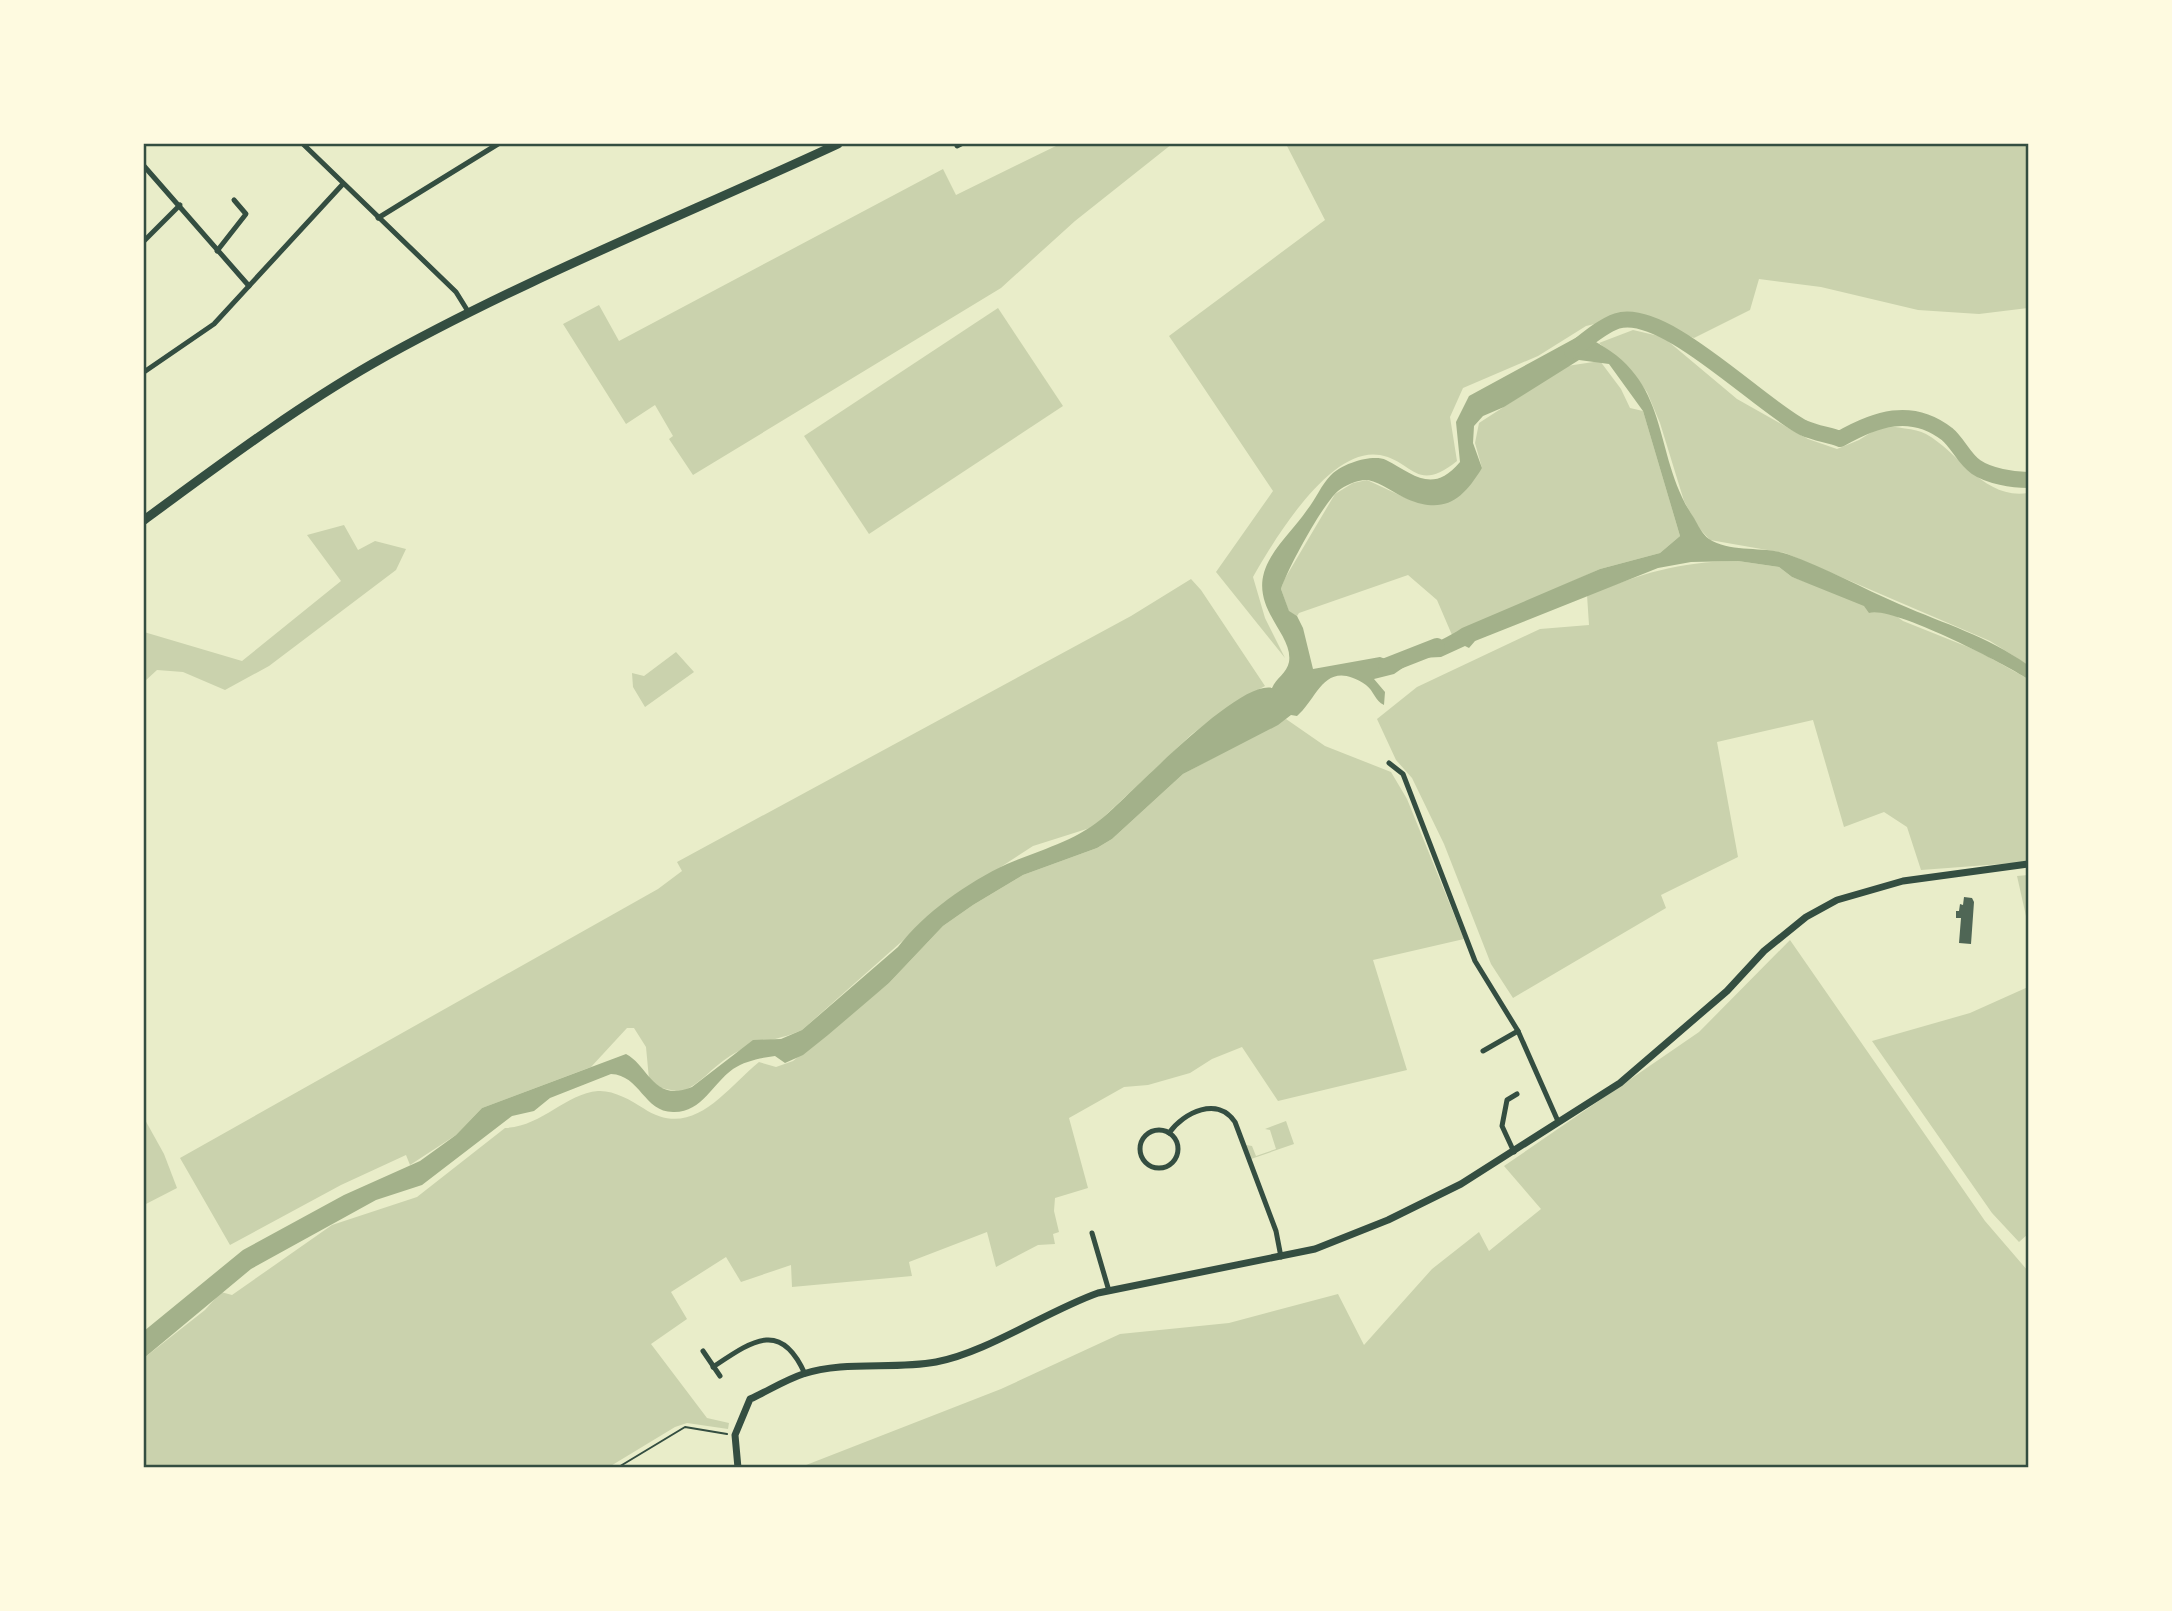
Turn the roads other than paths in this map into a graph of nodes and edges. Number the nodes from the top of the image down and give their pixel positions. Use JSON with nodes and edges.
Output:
{"nodes":[{"id":1,"x":303,"y":144,"type":"edge"},
{"id":2,"x":498,"y":144,"type":"edge"},
{"id":3,"x":838,"y":144,"type":"edge"},
{"id":4,"x":144,"y":166,"type":"edge"},
{"id":5,"x":342,"y":185,"type":"junction"},
{"id":6,"x":234,"y":200,"type":"dead end"},
{"id":7,"x":180,"y":205,"type":"junction"},
{"id":8,"x":378,"y":218,"type":"junction"},
{"id":9,"x":144,"y":241,"type":"edge"},
{"id":10,"x":217,"y":251,"type":"junction"},
{"id":11,"x":249,"y":286,"type":"junction"},
{"id":12,"x":469,"y":313,"type":"junction"},
{"id":13,"x":144,"y":372,"type":"edge"},
{"id":14,"x":144,"y":518,"type":"edge"},
{"id":15,"x":1389,"y":763,"type":"dead end"},
{"id":16,"x":2028,"y":864,"type":"edge"},
{"id":17,"x":1518,"y":1031,"type":"junction"},
{"id":18,"x":1483,"y":1051,"type":"dead end"},
{"id":19,"x":1517,"y":1094,"type":"dead end"},
{"id":20,"x":1557,"y":1119,"type":"junction"},
{"id":21,"x":1169,"y":1133,"type":"junction"},
{"id":22,"x":1514,"y":1152,"type":"junction"},
{"id":23,"x":1092,"y":1233,"type":"dead end"},
{"id":24,"x":1281,"y":1257,"type":"junction"},
{"id":25,"x":1109,"y":1291,"type":"junction"},
{"id":26,"x":703,"y":1351,"type":"dead end"},
{"id":27,"x":713,"y":1367,"type":"junction"},
{"id":28,"x":805,"y":1374,"type":"junction"},
{"id":29,"x":720,"y":1376,"type":"dead end"},
{"id":30,"x":738,"y":1468,"type":"edge"}],
"edges":[{"from":1,"to":5,"type":"street"},
{"from":2,"to":8,"type":"street"},
{"from":3,"to":12,"type":"main road"},
{"from":4,"to":7,"type":"street"},
{"from":5,"to":8,"type":"street"},
{"from":5,"to":11,"type":"street"},
{"from":6,"to":10,"type":"street"},
{"from":7,"to":9,"type":"street"},
{"from":7,"to":10,"type":"street"},
{"from":8,"to":12,"type":"street"},
{"from":10,"to":11,"type":"street"},
{"from":11,"to":13,"type":"street"},
{"from":12,"to":14,"type":"main road"},
{"from":15,"to":17,"type":"street"},
{"from":16,"to":20,"type":"street"},
{"from":17,"to":18,"type":"street"},
{"from":17,"to":20,"type":"street"},
{"from":19,"to":22,"type":"street"},
{"from":20,"to":22,"type":"street"},
{"from":21,"to":21,"type":"street"},
{"from":21,"to":24,"type":"street"},
{"from":22,"to":24,"type":"street"},
{"from":23,"to":25,"type":"street"},
{"from":24,"to":25,"type":"street"},
{"from":25,"to":28,"type":"street"},
{"from":26,"to":27,"type":"street"},
{"from":27,"to":28,"type":"street"},
{"from":27,"to":29,"type":"street"},
{"from":28,"to":30,"type":"street"}]}
